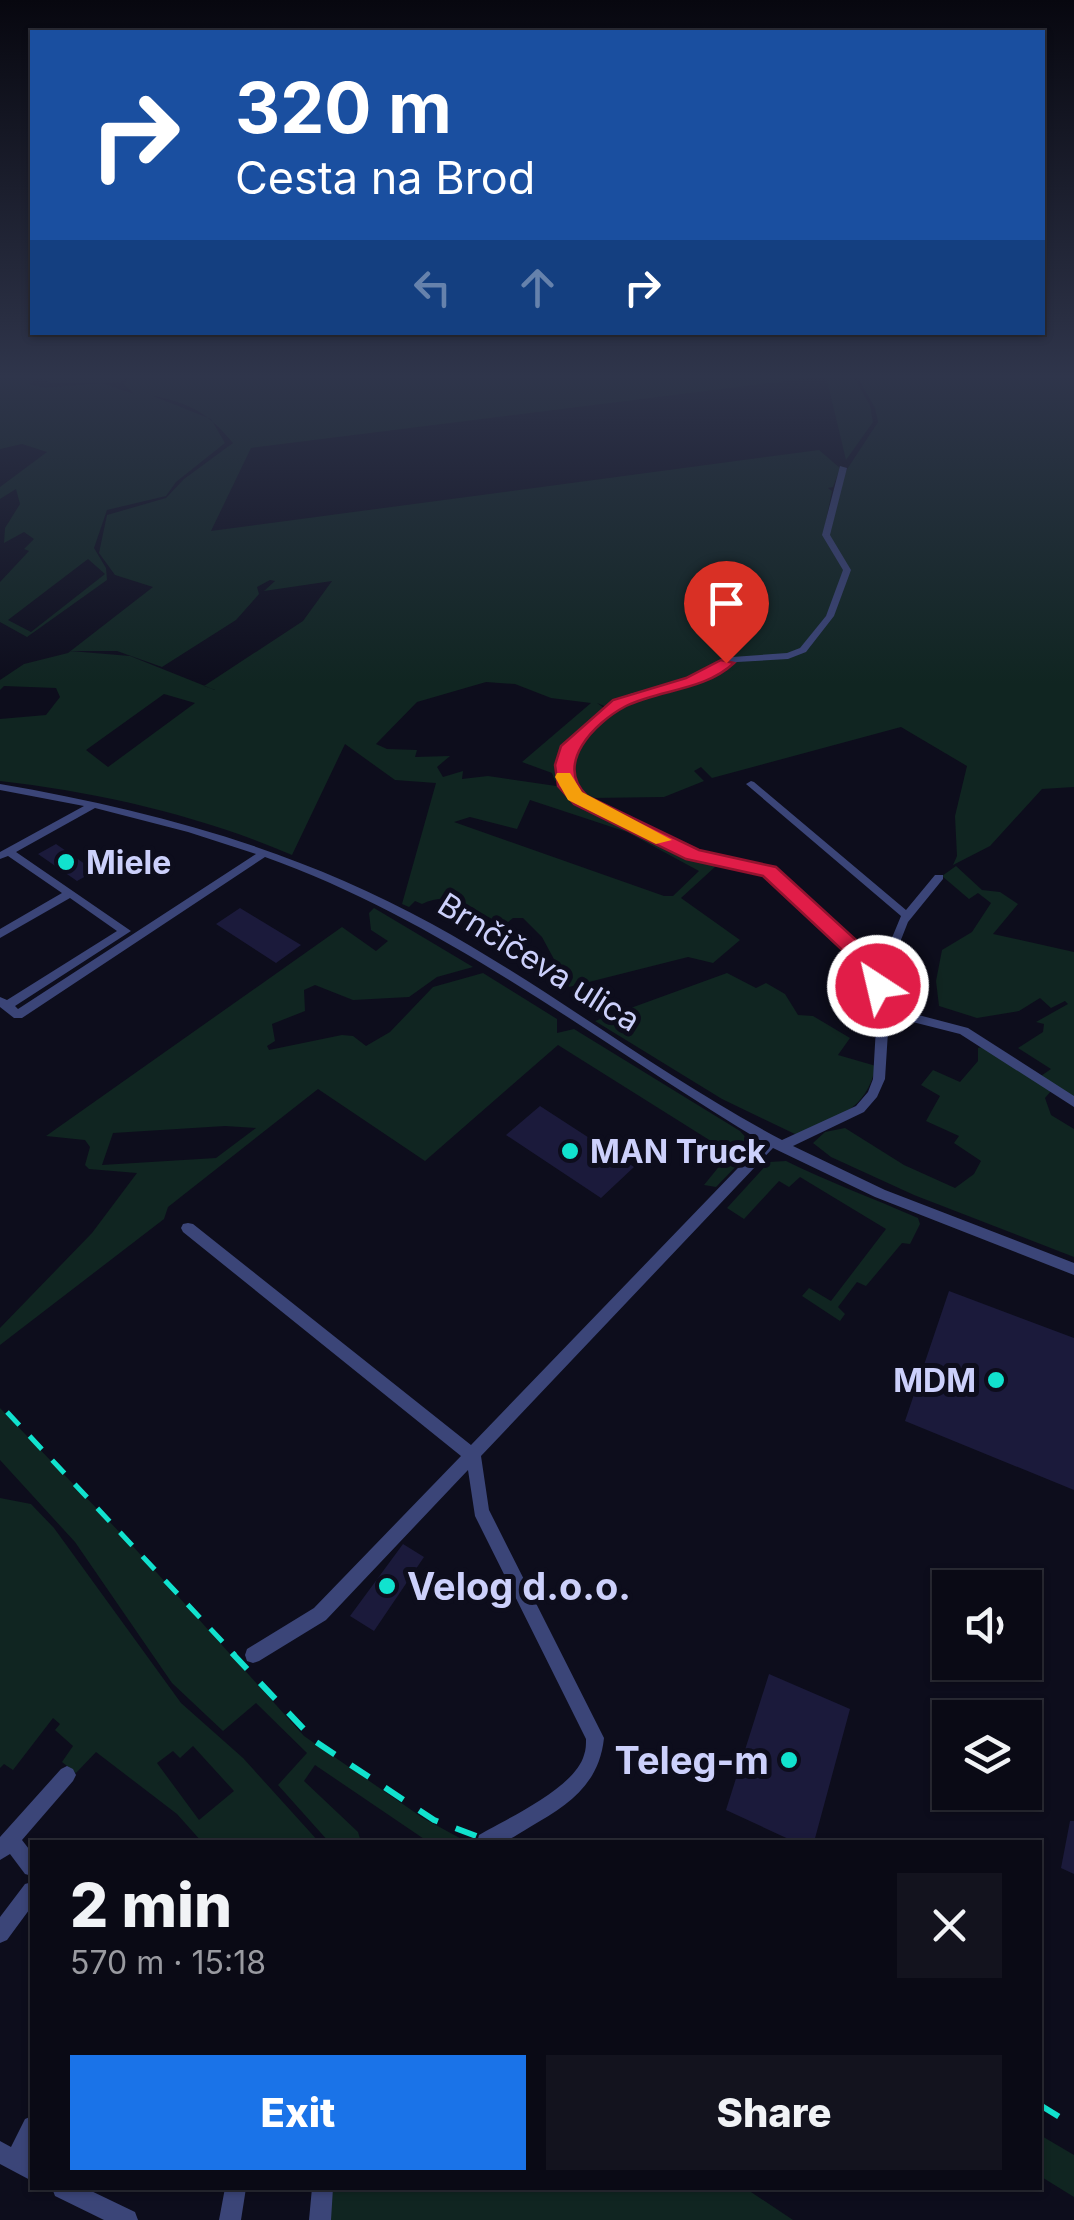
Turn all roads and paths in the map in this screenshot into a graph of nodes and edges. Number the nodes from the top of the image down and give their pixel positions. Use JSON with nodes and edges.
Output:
{"nodes":[{"id":1,"x":841,"y":477,"type":"edge"},
{"id":2,"x":751,"y":784,"type":"dead end"},
{"id":3,"x":0,"y":787,"type":"edge"},
{"id":4,"x":95,"y":804,"type":"junction"},
{"id":5,"x":264,"y":852,"type":"junction"},
{"id":6,"x":4,"y":854,"type":"edge"},
{"id":7,"x":938,"y":877,"type":"dead end"},
{"id":8,"x":70,"y":893,"type":"junction"},
{"id":9,"x":906,"y":915,"type":"junction"},
{"id":10,"x":0,"y":934,"type":"edge"},
{"id":11,"x":878,"y":986,"type":"junction"},
{"id":12,"x":3,"y":1003,"type":"edge"},
{"id":13,"x":883,"y":1010,"type":"junction"},
{"id":14,"x":1074,"y":1102,"type":"edge"},
{"id":15,"x":777,"y":1144,"type":"junction"},
{"id":16,"x":188,"y":1228,"type":"dead end"},
{"id":17,"x":1074,"y":1269,"type":"edge"},
{"id":18,"x":474,"y":1457,"type":"junction"},
{"id":19,"x":253,"y":1656,"type":"dead end"},
{"id":20,"x":68,"y":1775,"type":"dead end"},
{"id":21,"x":490,"y":1840,"type":"edge"},
{"id":22,"x":5,"y":1846,"type":"edge"},
{"id":23,"x":30,"y":1866,"type":"edge"},
{"id":24,"x":30,"y":1894,"type":"edge"},
{"id":25,"x":0,"y":1934,"type":"edge"},
{"id":26,"x":30,"y":2130,"type":"edge"},
{"id":27,"x":16,"y":2161,"type":"edge"},
{"id":28,"x":69,"y":2190,"type":"edge"},
{"id":29,"x":236,"y":2190,"type":"edge"},
{"id":30,"x":323,"y":2190,"type":"edge"},
{"id":31,"x":127,"y":2220,"type":"edge"},
{"id":32,"x":230,"y":2220,"type":"edge"},
{"id":33,"x":320,"y":2220,"type":"edge"}],
"edges":[{"from":1,"to":11,"type":"street"},
{"from":2,"to":9,"type":"street"},
{"from":3,"to":4,"type":"street","name":"Brnčičeva ulica"},
{"from":4,"to":5,"type":"street","name":"Brnčičeva ulica"},
{"from":4,"to":6,"type":"street"},
{"from":5,"to":12,"type":"street"},
{"from":5,"to":15,"type":"street","name":"Brnčičeva ulica"},
{"from":6,"to":8,"type":"street"},
{"from":7,"to":9,"type":"street"},
{"from":8,"to":10,"type":"street"},
{"from":8,"to":12,"type":"street"},
{"from":9,"to":11,"type":"street"},
{"from":11,"to":13,"type":"street"},
{"from":13,"to":14,"type":"street"},
{"from":13,"to":15,"type":"street"},
{"from":15,"to":17,"type":"street","name":"Brnčičeva ulica"},
{"from":15,"to":18,"type":"street"},
{"from":16,"to":18,"type":"street"},
{"from":18,"to":19,"type":"street"},
{"from":18,"to":21,"type":"street"},
{"from":20,"to":22,"type":"street"},
{"from":22,"to":23,"type":"street"},
{"from":24,"to":25,"type":"street"},
{"from":26,"to":27,"type":"street"},
{"from":28,"to":31,"type":"street"},
{"from":29,"to":32,"type":"street"},
{"from":30,"to":33,"type":"street"}]}
